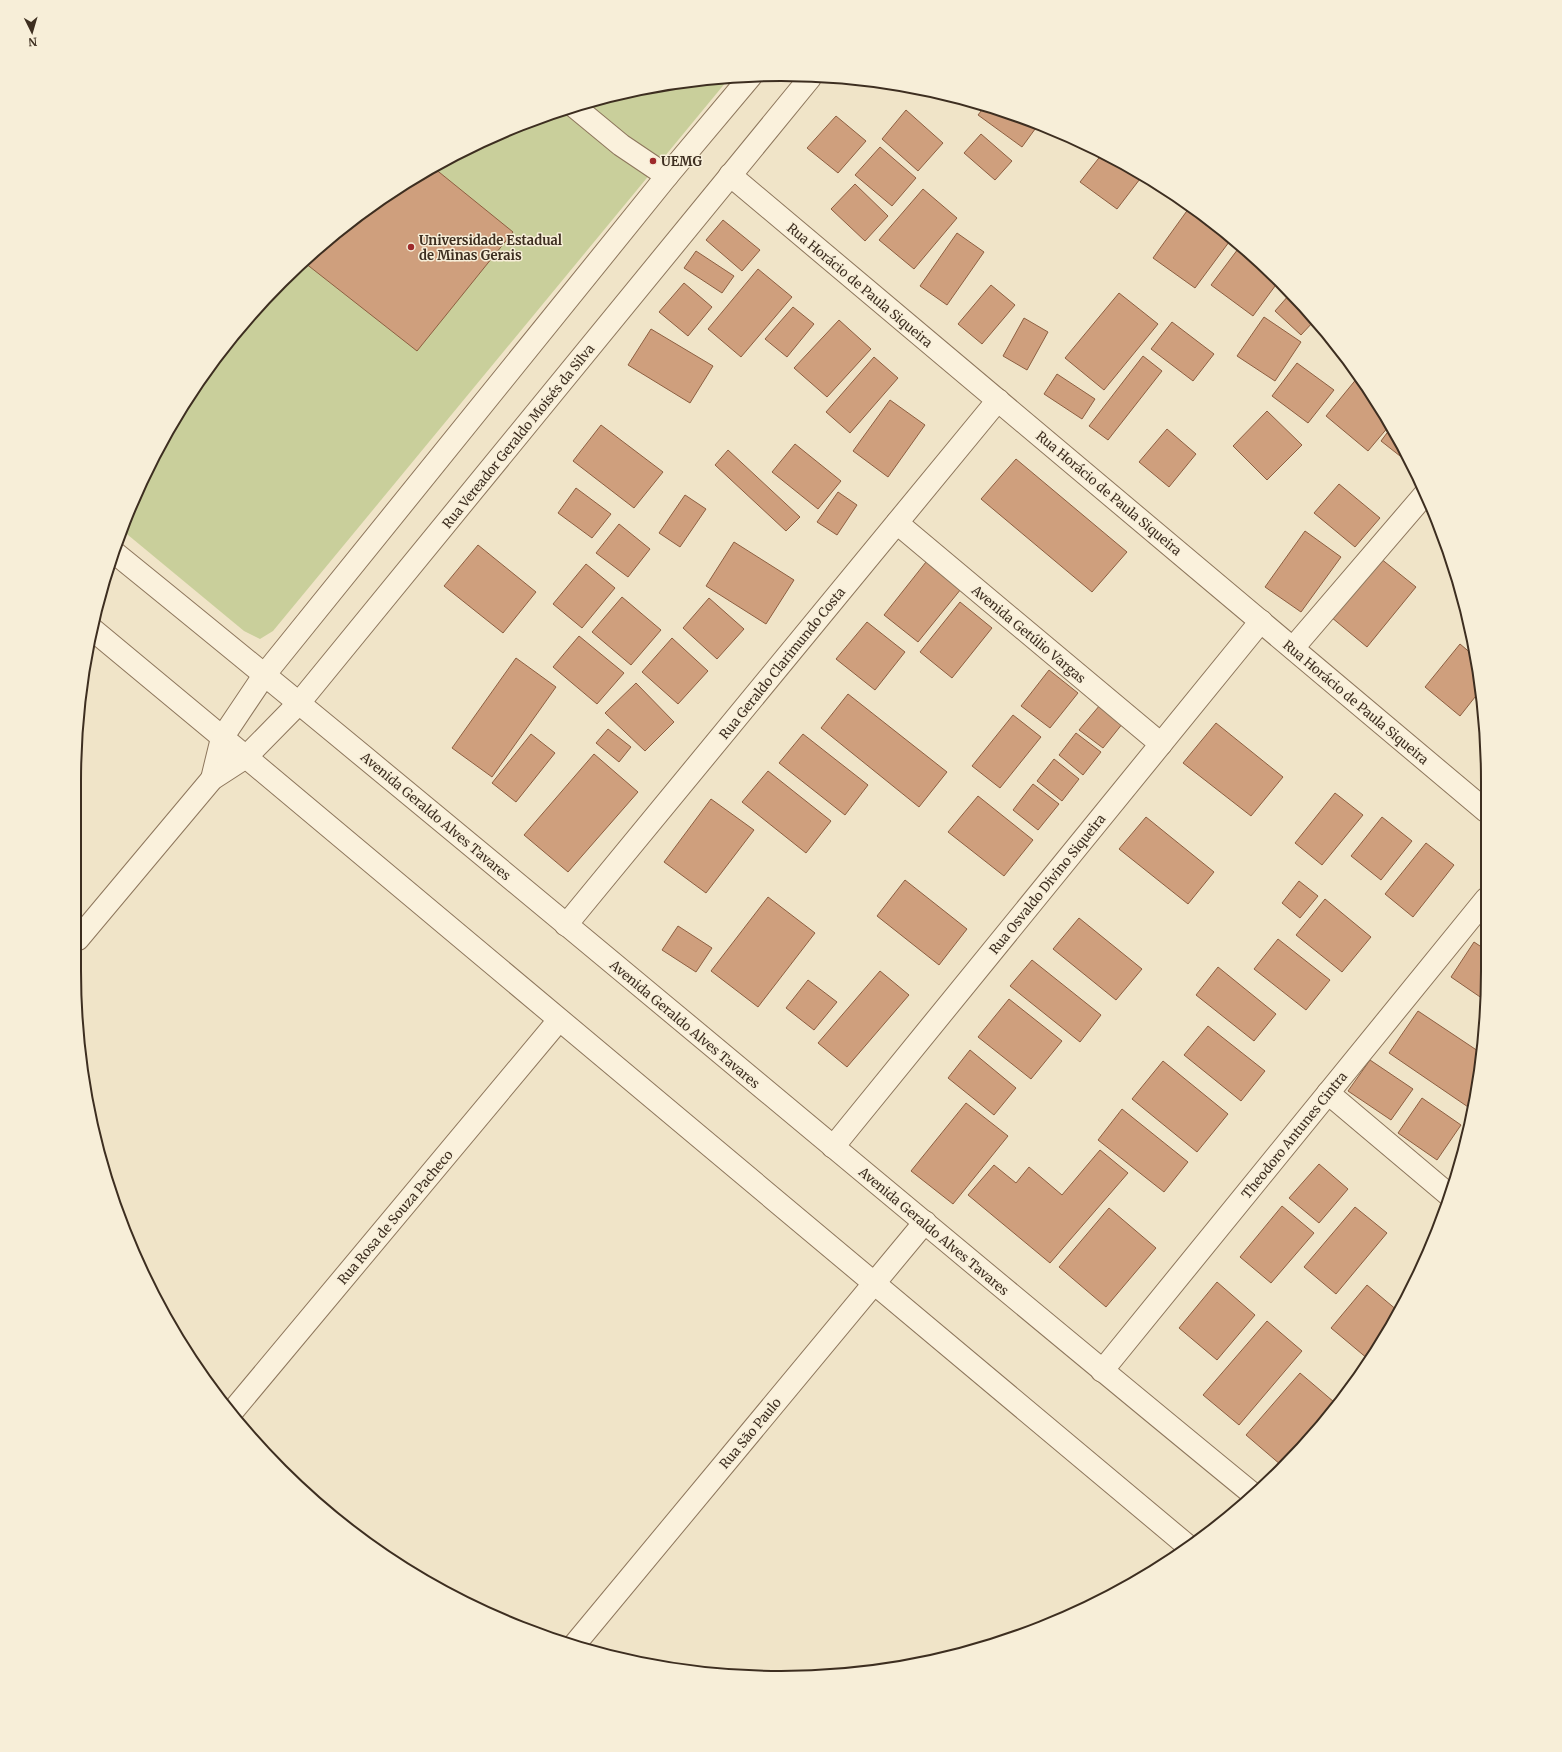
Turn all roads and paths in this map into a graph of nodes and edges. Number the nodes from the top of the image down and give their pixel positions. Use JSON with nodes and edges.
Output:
{"nodes":[{"id":1,"x":746,"y":82,"type":"edge"},
{"id":2,"x":807,"y":82,"type":"edge"},
{"id":3,"x":580,"y":111,"type":"edge"},
{"id":4,"x":730,"y":175,"type":"junction"},
{"id":5,"x":667,"y":176,"type":"junction"},
{"id":6,"x":998,"y":400,"type":"junction"},
{"id":7,"x":1421,"y":498,"type":"edge"},
{"id":8,"x":897,"y":523,"type":"junction"},
{"id":9,"x":118,"y":556,"type":"edge"},
{"id":10,"x":1261,"y":621,"type":"junction"},
{"id":11,"x":97,"y":633,"type":"edge"},
{"id":12,"x":1293,"y":648,"type":"junction"},
{"id":13,"x":265,"y":674,"type":"junction"},
{"id":14,"x":300,"y":703,"type":"junction"},
{"id":15,"x":222,"y":738,"type":"junction"},
{"id":16,"x":1161,"y":744,"type":"junction"},
{"id":17,"x":246,"y":757,"type":"junction"},
{"id":18,"x":212,"y":779,"type":"junction"},
{"id":19,"x":1481,"y":807,"type":"edge"},
{"id":20,"x":1481,"y":905,"type":"edge"},
{"id":21,"x":566,"y":925,"type":"junction"},
{"id":22,"x":81,"y":935,"type":"edge"},
{"id":23,"x":559,"y":1020,"type":"junction"},
{"id":24,"x":1328,"y":1093,"type":"junction"},
{"id":25,"x":833,"y":1147,"type":"junction"},
{"id":26,"x":1445,"y":1192,"type":"edge"},
{"id":27,"x":925,"y":1222,"type":"junction"},
{"id":28,"x":874,"y":1283,"type":"junction"},
{"id":29,"x":1102,"y":1371,"type":"junction"},
{"id":30,"x":235,"y":1408,"type":"edge"},
{"id":31,"x":1249,"y":1491,"type":"edge"},
{"id":32,"x":1183,"y":1544,"type":"edge"},
{"id":33,"x":578,"y":1640,"type":"edge"}],
"edges":[{"from":1,"to":5,"type":"street","name":"Rua Vereador Geraldo Moisés da Silva"},
{"from":2,"to":4,"type":"street","name":"Rua Vereador Geraldo Moisés da Silva"},
{"from":3,"to":5,"type":"street"},
{"from":4,"to":6,"type":"street","name":"Rua Horácio de Paula Siqueira"},
{"from":4,"to":14,"type":"street","name":"Rua Vereador Geraldo Moisés da Silva"},
{"from":5,"to":13,"type":"street","name":"Rua Vereador Geraldo Moisés da Silva"},
{"from":6,"to":8,"type":"street","name":"Rua Geraldo Clarimundo Costa"},
{"from":6,"to":10,"type":"street","name":"Rua Horácio de Paula Siqueira"},
{"from":7,"to":12,"type":"street"},
{"from":8,"to":16,"type":"street","name":"Avenida Getúlio Vargas"},
{"from":8,"to":21,"type":"street","name":"Rua Geraldo Clarimundo Costa"},
{"from":9,"to":13,"type":"street","name":"Avenida Geraldo Alves Tavares"},
{"from":10,"to":12,"type":"street","name":"Rua Horácio de Paula Siqueira"},
{"from":10,"to":16,"type":"street","name":"Rua Osvaldo Divino Siqueira"},
{"from":11,"to":15,"type":"street"},
{"from":12,"to":19,"type":"street","name":"Rua Horácio de Paula Siqueira"},
{"from":13,"to":14,"type":"street","name":"Avenida Geraldo Alves Tavares"},
{"from":13,"to":15,"type":"street","name":"Rua Vereador Geraldo Moisés da Silva"},
{"from":14,"to":17,"type":"street","name":"Rua Vereador Geraldo Moisés da Silva"},
{"from":14,"to":21,"type":"street","name":"Avenida Geraldo Alves Tavares"},
{"from":15,"to":17,"type":"street"},
{"from":15,"to":18,"type":"street","name":"Rua Vereador Geraldo Moisés da Silva"},
{"from":16,"to":25,"type":"street","name":"Rua Osvaldo Divino Siqueira"},
{"from":17,"to":18,"type":"street","name":"Rua Vereador Geraldo Moisés da Silva"},
{"from":17,"to":23,"type":"street"},
{"from":18,"to":22,"type":"street","name":"Rua Vereador Geraldo Moisés da Silva"},
{"from":20,"to":24,"type":"street","name":"Theodoro Antunes Cintra"},
{"from":21,"to":25,"type":"street","name":"Avenida Geraldo Alves Tavares"},
{"from":23,"to":28,"type":"street"},
{"from":23,"to":30,"type":"street","name":"Rua Rosa de Souza Pacheco"},
{"from":24,"to":26,"type":"street"},
{"from":24,"to":29,"type":"street","name":"Theodoro Antunes Cintra"},
{"from":25,"to":27,"type":"street","name":"Avenida Geraldo Alves Tavares"},
{"from":27,"to":28,"type":"street","name":"Rua São Paulo"},
{"from":27,"to":29,"type":"street","name":"Avenida Geraldo Alves Tavares"},
{"from":28,"to":32,"type":"street"},
{"from":28,"to":33,"type":"street","name":"Rua São Paulo"},
{"from":29,"to":31,"type":"street","name":"Avenida Geraldo Alves Tavares"}]}
